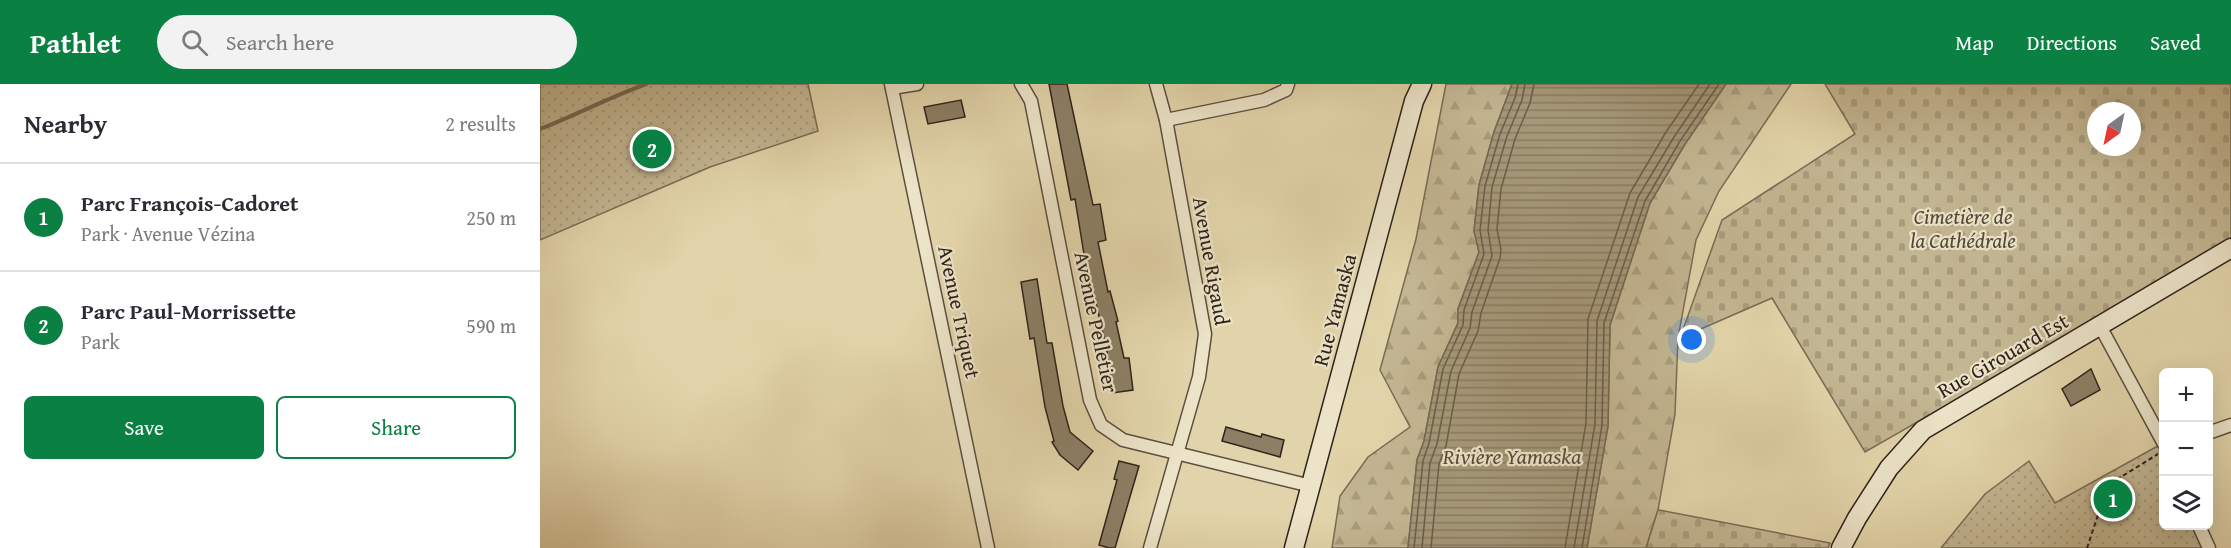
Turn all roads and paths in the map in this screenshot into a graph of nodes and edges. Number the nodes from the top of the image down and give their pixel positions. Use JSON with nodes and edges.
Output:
{"nodes":[{"id":1,"x":917,"y":84,"type":"edge"},
{"id":2,"x":1021,"y":84,"type":"edge"},
{"id":3,"x":1156,"y":84,"type":"edge"},
{"id":4,"x":1288,"y":84,"type":"edge"},
{"id":5,"x":1422,"y":84,"type":"edge"},
{"id":6,"x":892,"y":86,"type":"edge"},
{"id":7,"x":1166,"y":120,"type":"junction"},
{"id":8,"x":2231,"y":248,"type":"edge"},
{"id":9,"x":2100,"y":326,"type":"junction"},
{"id":10,"x":2231,"y":425,"type":"edge"},
{"id":11,"x":2213,"y":431,"type":"edge"},
{"id":12,"x":2159,"y":437,"type":"edge"},
{"id":13,"x":2159,"y":453,"type":"edge"},
{"id":14,"x":1176,"y":455,"type":"junction"},
{"id":15,"x":1311,"y":486,"type":"junction"},
{"id":16,"x":2201,"y":530,"type":"edge"},
{"id":17,"x":988,"y":548,"type":"edge"},
{"id":18,"x":1150,"y":548,"type":"edge"},
{"id":19,"x":1294,"y":548,"type":"edge"},
{"id":20,"x":1841,"y":548,"type":"edge"},
{"id":21,"x":2088,"y":548,"type":"edge"},
{"id":22,"x":2209,"y":548,"type":"edge"}],
"edges":[{"from":1,"to":6,"type":"street"},
{"from":2,"to":14,"type":"street","name":"Avenue Pelletier"},
{"from":3,"to":7,"type":"street","name":"Avenue Rigaud"},
{"from":4,"to":7,"type":"street"},
{"from":5,"to":15,"type":"street","name":"Rue Yamaska"},
{"from":6,"to":17,"type":"street","name":"Avenue Triquet"},
{"from":7,"to":14,"type":"street","name":"Avenue Rigaud"},
{"from":8,"to":9,"type":"street","name":"Rue Girouard Est"},
{"from":9,"to":12,"type":"street"},
{"from":9,"to":20,"type":"street","name":"Rue Girouard Est"},
{"from":10,"to":11,"type":"street"},
{"from":13,"to":21,"type":"path"},
{"from":14,"to":15,"type":"street","name":"Avenue Pelletier"},
{"from":14,"to":18,"type":"street","name":"Avenue Rigaud"},
{"from":15,"to":19,"type":"street","name":"Rue Yamaska"},
{"from":16,"to":22,"type":"street"}]}
